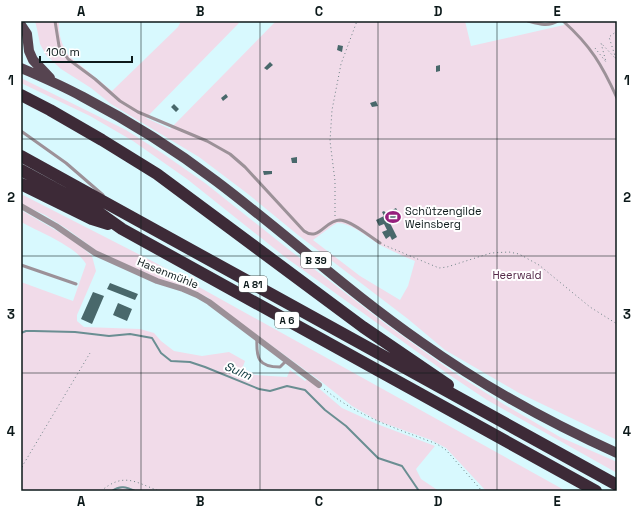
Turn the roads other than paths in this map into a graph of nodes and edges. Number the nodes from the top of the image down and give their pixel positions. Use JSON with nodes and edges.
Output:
{"nodes":[{"id":1,"x":55,"y":21,"type":"edge"},
{"id":2,"x":528,"y":21,"type":"edge"},
{"id":3,"x":558,"y":21,"type":"edge"},
{"id":4,"x":563,"y":21,"type":"edge"},
{"id":5,"x":21,"y":26,"type":"edge"},
{"id":6,"x":21,"y":38,"type":"edge"},
{"id":7,"x":29,"y":51,"type":"junction"},
{"id":8,"x":21,"y":62,"type":"edge"},
{"id":9,"x":21,"y":68,"type":"edge"},
{"id":10,"x":56,"y":84,"type":"junction"},
{"id":11,"x":21,"y":95,"type":"edge"},
{"id":12,"x":617,"y":98,"type":"edge"},
{"id":13,"x":21,"y":131,"type":"edge"},
{"id":14,"x":21,"y":156,"type":"edge"},
{"id":15,"x":21,"y":170,"type":"edge"},
{"id":16,"x":21,"y":184,"type":"edge"},
{"id":17,"x":21,"y":206,"type":"edge"},
{"id":18,"x":122,"y":212,"type":"junction"},
{"id":19,"x":122,"y":229,"type":"junction"},
{"id":20,"x":380,"y":243,"type":"road end"},
{"id":21,"x":21,"y":265,"type":"edge"},
{"id":22,"x":76,"y":284,"type":"dead end"},
{"id":23,"x":258,"y":338,"type":"junction"},
{"id":24,"x":287,"y":360,"type":"junction"},
{"id":25,"x":319,"y":385,"type":"road end"},
{"id":26,"x":485,"y":412,"type":"junction"},
{"id":27,"x":617,"y":453,"type":"edge"},
{"id":28,"x":617,"y":485,"type":"edge"},
{"id":29,"x":596,"y":491,"type":"edge"}],
"edges":[{"from":1,"to":20,"type":"lane"},
{"from":2,"to":3,"type":"lane"},
{"from":4,"to":12,"type":"lane"},
{"from":5,"to":6,"type":"main road"},
{"from":5,"to":7,"type":"main road"},
{"from":7,"to":8,"type":"main road"},
{"from":7,"to":10,"type":"main road"},
{"from":9,"to":10,"type":"main road","number":"B 39"},
{"from":10,"to":27,"type":"main road","number":"B 39"},
{"from":11,"to":26,"type":"highway"},
{"from":13,"to":18,"type":"lane"},
{"from":14,"to":18,"type":"highway","number":"A 81"},
{"from":15,"to":19,"type":"highway"},
{"from":16,"to":19,"type":"highway","number":"A 6"},
{"from":17,"to":23,"type":"street","name":"Hasenmühle"},
{"from":18,"to":26,"type":"highway","number":"A 81"},
{"from":19,"to":29,"type":"highway","number":"A 6"},
{"from":21,"to":22,"type":"lane"},
{"from":23,"to":24,"type":"street","name":"Hasenmühle"},
{"from":23,"to":24,"type":"lane"},
{"from":24,"to":25,"type":"street","name":"Hasenmühle"},
{"from":26,"to":28,"type":"highway"}]}
